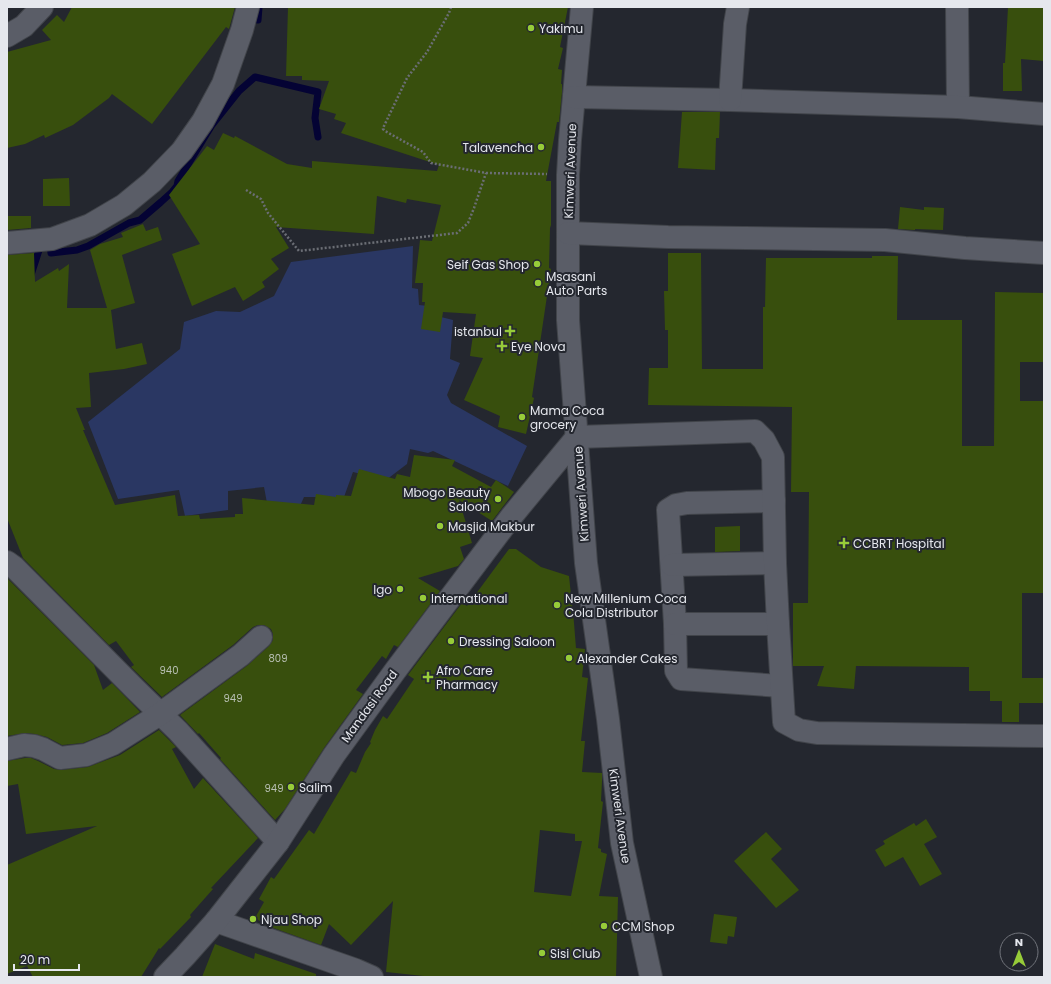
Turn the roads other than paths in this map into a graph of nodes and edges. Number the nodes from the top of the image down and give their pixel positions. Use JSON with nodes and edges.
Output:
{"nodes":[{"id":1,"x":42,"y":7,"type":"edge"},
{"id":2,"x":248,"y":7,"type":"edge"},
{"id":3,"x":582,"y":7,"type":"edge"},
{"id":4,"x":738,"y":7,"type":"edge"},
{"id":5,"x":957,"y":7,"type":"edge"},
{"id":6,"x":7,"y":36,"type":"edge"},
{"id":7,"x":574,"y":98,"type":"junction"},
{"id":8,"x":730,"y":100,"type":"junction"},
{"id":9,"x":958,"y":107,"type":"junction"},
{"id":10,"x":1044,"y":114,"type":"edge"},
{"id":11,"x":568,"y":233,"type":"junction"},
{"id":12,"x":7,"y":243,"type":"edge"},
{"id":13,"x":1044,"y":253,"type":"edge"},
{"id":14,"x":577,"y":437,"type":"junction"},
{"id":15,"x":774,"y":501,"type":"junction"},
{"id":16,"x":7,"y":562,"type":"edge"},
{"id":17,"x":775,"y":563,"type":"junction"},
{"id":18,"x":672,"y":565,"type":"junction"},
{"id":19,"x":675,"y":624,"type":"junction"},
{"id":20,"x":778,"y":624,"type":"junction"},
{"id":21,"x":261,"y":637,"type":"dead end"},
{"id":22,"x":782,"y":686,"type":"junction"},
{"id":23,"x":160,"y":714,"type":"junction"},
{"id":24,"x":1044,"y":736,"type":"edge"},
{"id":25,"x":7,"y":749,"type":"edge"},
{"id":26,"x":278,"y":842,"type":"junction"},
{"id":27,"x":216,"y":921,"type":"junction"},
{"id":28,"x":165,"y":977,"type":"edge"},
{"id":29,"x":372,"y":977,"type":"edge"},
{"id":30,"x":651,"y":977,"type":"edge"}],
"edges":[{"from":1,"to":6,"type":"street"},
{"from":2,"to":12,"type":"street"},
{"from":3,"to":7,"type":"street","name":"Kimweri Avenue"},
{"from":4,"to":8,"type":"street"},
{"from":5,"to":9,"type":"street"},
{"from":7,"to":8,"type":"street"},
{"from":7,"to":11,"type":"street","name":"Kimweri Avenue"},
{"from":8,"to":9,"type":"street"},
{"from":9,"to":10,"type":"street"},
{"from":11,"to":13,"type":"street"},
{"from":11,"to":14,"type":"street","name":"Kimweri Avenue"},
{"from":14,"to":15,"type":"street"},
{"from":14,"to":26,"type":"street","name":"Mandasi Road"},
{"from":14,"to":30,"type":"street","name":"Kimweri Avenue"},
{"from":15,"to":17,"type":"street"},
{"from":15,"to":18,"type":"street"},
{"from":16,"to":23,"type":"street"},
{"from":17,"to":18,"type":"street"},
{"from":17,"to":20,"type":"street"},
{"from":18,"to":19,"type":"street"},
{"from":19,"to":20,"type":"street"},
{"from":19,"to":22,"type":"street"},
{"from":20,"to":22,"type":"street"},
{"from":21,"to":23,"type":"street"},
{"from":22,"to":24,"type":"street"},
{"from":23,"to":25,"type":"street"},
{"from":23,"to":26,"type":"street"},
{"from":26,"to":27,"type":"street","name":"Mandasi Road"},
{"from":27,"to":28,"type":"street","name":"Mandasi Road"},
{"from":27,"to":29,"type":"street"}]}
